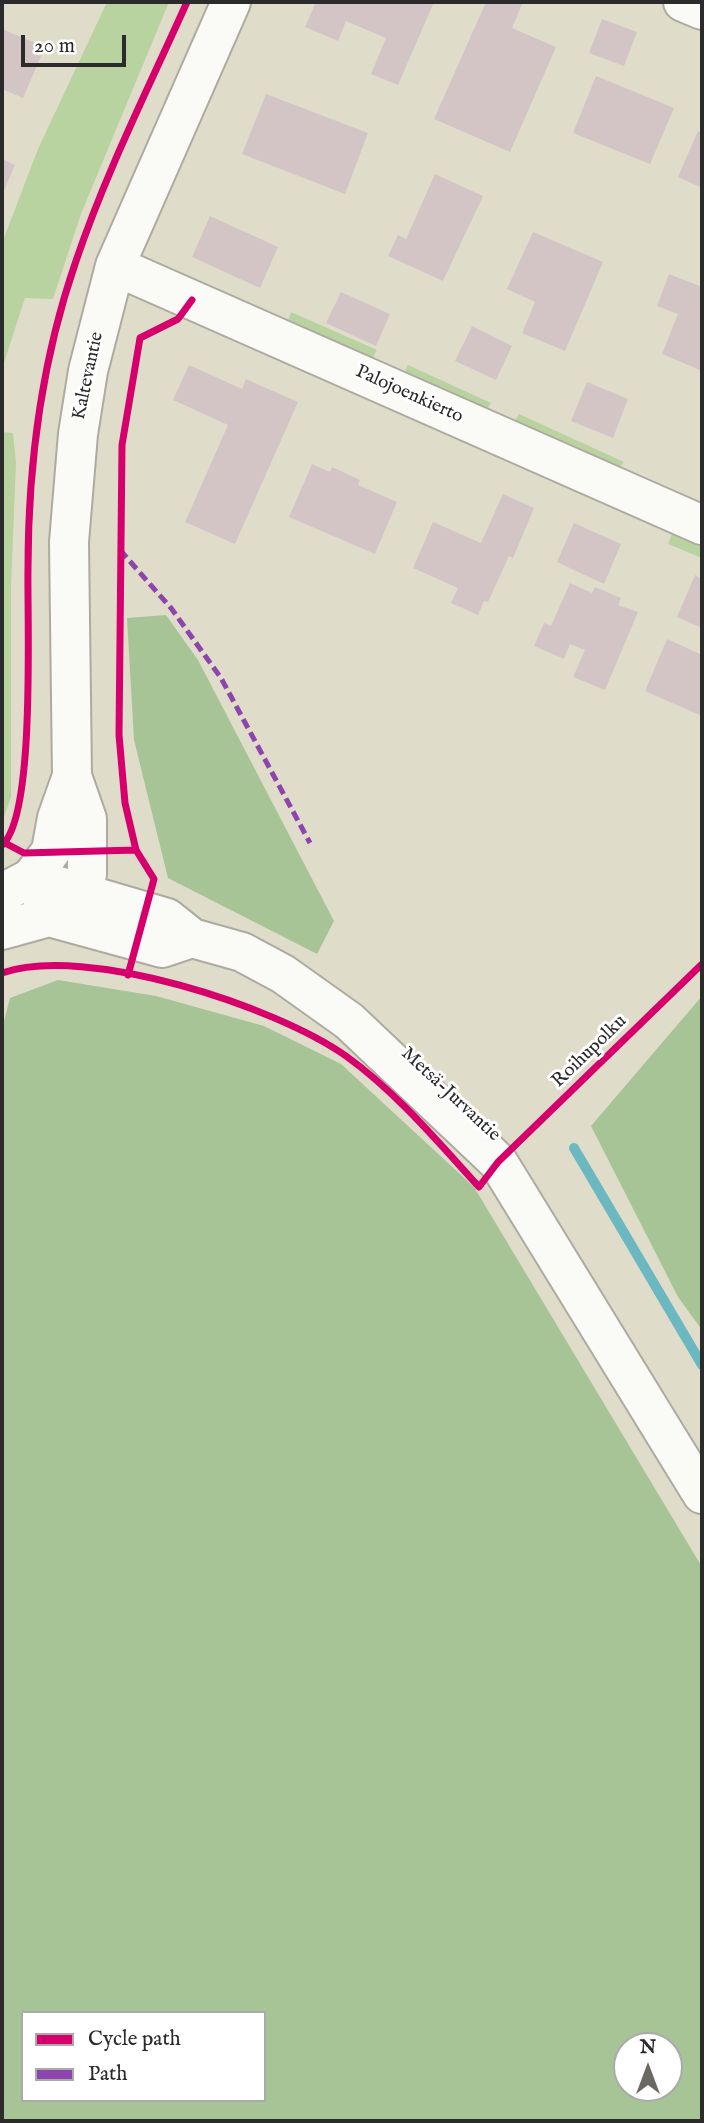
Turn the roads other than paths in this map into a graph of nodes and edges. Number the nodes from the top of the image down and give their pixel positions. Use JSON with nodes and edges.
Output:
{"nodes":[{"id":1,"x":231,"y":2,"type":"edge"},
{"id":2,"x":683,"y":2,"type":"edge"},
{"id":3,"x":702,"y":10,"type":"edge"},
{"id":4,"x":116,"y":266,"type":"junction"},
{"id":5,"x":702,"y":525,"type":"edge"},
{"id":6,"x":72,"y":776,"type":"junction"},
{"id":7,"x":16,"y":885,"type":"edge"},
{"id":8,"x":80,"y":892,"type":"junction"},
{"id":9,"x":49,"y":917,"type":"junction"},
{"id":10,"x":2,"y":930,"type":"edge"},
{"id":11,"x":192,"y":937,"type":"junction"},
{"id":12,"x":702,"y":1494,"type":"edge"}],
"edges":[{"from":1,"to":4,"type":"street","name":"Kaltevantie"},
{"from":2,"to":3,"type":"street"},
{"from":4,"to":5,"type":"street","name":"Palojoenkierto"},
{"from":4,"to":6,"type":"street","name":"Kaltevantie"},
{"from":6,"to":7,"type":"street","name":"Kaltevantie"},
{"from":6,"to":8,"type":"street","name":"Kaltevantie"},
{"from":7,"to":8,"type":"street","name":"Metsä-Jurvantie"},
{"from":7,"to":9,"type":"street"},
{"from":8,"to":9,"type":"street"},
{"from":8,"to":11,"type":"street","name":"Metsä-Jurvantie"},
{"from":9,"to":10,"type":"street"},
{"from":9,"to":11,"type":"street"},
{"from":11,"to":12,"type":"street","name":"Metsä-Jurvantie"}]}
